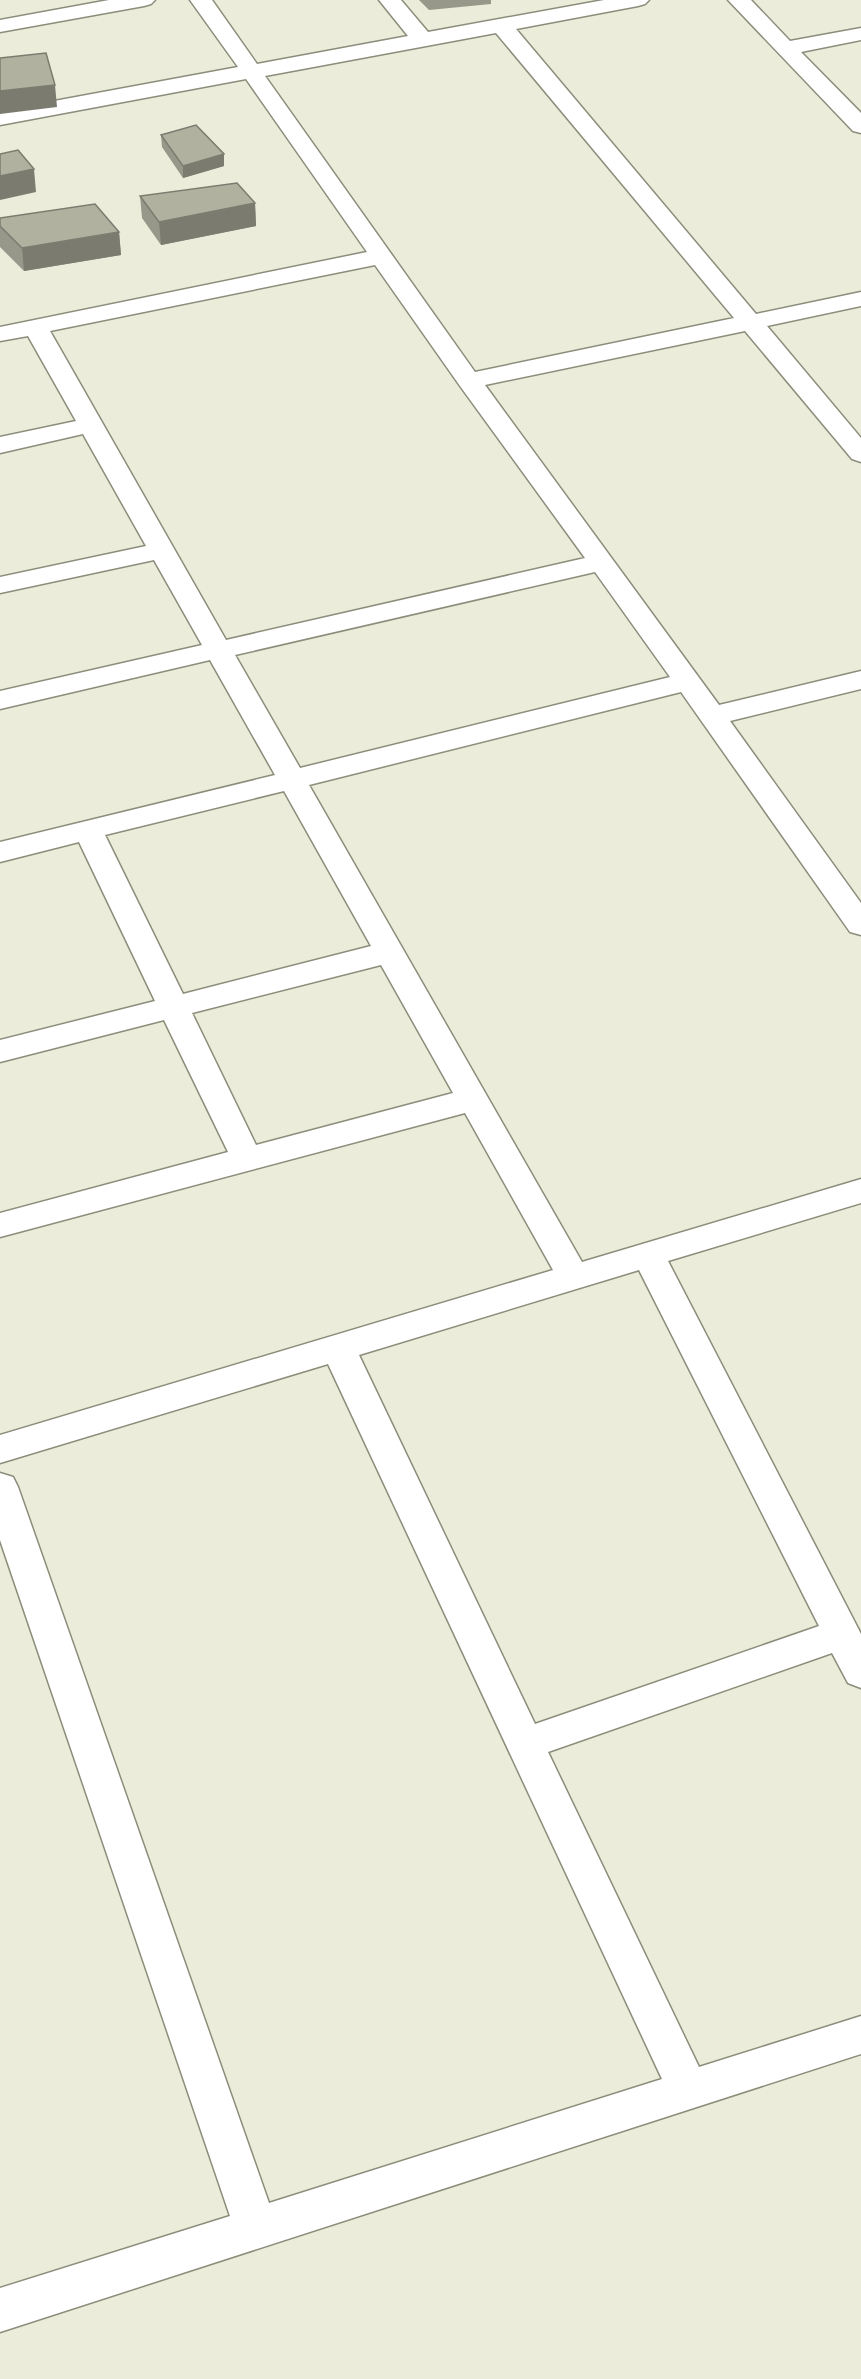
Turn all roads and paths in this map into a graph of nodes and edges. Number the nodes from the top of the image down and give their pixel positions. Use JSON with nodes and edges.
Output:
{"nodes":[{"id":1,"x":144,"y":0,"type":"edge"},
{"id":2,"x":201,"y":0,"type":"edge"},
{"id":3,"x":390,"y":0,"type":"edge"},
{"id":4,"x":638,"y":0,"type":"edge"},
{"id":5,"x":740,"y":0,"type":"edge"},
{"id":6,"x":570,"y":6,"type":"edge"},
{"id":7,"x":501,"y":25,"type":"junction"},
{"id":8,"x":0,"y":26,"type":"edge"},
{"id":9,"x":861,"y":34,"type":"edge"},
{"id":10,"x":423,"y":40,"type":"junction"},
{"id":11,"x":786,"y":48,"type":"junction"},
{"id":12,"x":252,"y":72,"type":"junction"},
{"id":13,"x":0,"y":118,"type":"edge"},
{"id":14,"x":861,"y":126,"type":"edge"},
{"id":15,"x":383,"y":256,"type":"junction"},
{"id":16,"x":861,"y":298,"type":"edge"},
{"id":17,"x":750,"y":322,"type":"junction"},
{"id":18,"x":35,"y":327,"type":"junction"},
{"id":19,"x":0,"y":334,"type":"edge"},
{"id":20,"x":469,"y":381,"type":"junction"},
{"id":21,"x":91,"y":425,"type":"junction"},
{"id":22,"x":0,"y":445,"type":"edge"},
{"id":23,"x":861,"y":454,"type":"edge"},
{"id":24,"x":162,"y":550,"type":"junction"},
{"id":25,"x":602,"y":562,"type":"junction"},
{"id":26,"x":0,"y":585,"type":"edge"},
{"id":27,"x":219,"y":650,"type":"junction"},
{"id":28,"x":861,"y":680,"type":"edge"},
{"id":29,"x":687,"y":682,"type":"junction"},
{"id":30,"x":0,"y":700,"type":"edge"},
{"id":31,"x":712,"y":716,"type":"junction"},
{"id":32,"x":292,"y":780,"type":"junction"},
{"id":33,"x":88,"y":830,"type":"junction"},
{"id":34,"x":0,"y":852,"type":"edge"},
{"id":35,"x":861,"y":925,"type":"edge"},
{"id":36,"x":390,"y":952,"type":"junction"},
{"id":37,"x":173,"y":1007,"type":"junction"},
{"id":38,"x":0,"y":1051,"type":"edge"},
{"id":39,"x":473,"y":1099,"type":"junction"},
{"id":40,"x":246,"y":1159,"type":"junction"},
{"id":41,"x":861,"y":1191,"type":"edge"},
{"id":42,"x":0,"y":1225,"type":"edge"},
{"id":43,"x":648,"y":1255,"type":"junction"},
{"id":44,"x":574,"y":1277,"type":"junction"},
{"id":45,"x":338,"y":1348,"type":"junction"},
{"id":46,"x":0,"y":1449,"type":"edge"},
{"id":47,"x":0,"y":1486,"type":"edge"},
{"id":48,"x":842,"y":1634,"type":"junction"},
{"id":49,"x":861,"y":1672,"type":"edge"},
{"id":50,"x":524,"y":1744,"type":"junction"},
{"id":51,"x":861,"y":2035,"type":"edge"},
{"id":52,"x":688,"y":2090,"type":"junction"},
{"id":53,"x":256,"y":2228,"type":"junction"},
{"id":54,"x":0,"y":2310,"type":"edge"}],
"edges":[{"from":1,"to":8,"type":"street"},
{"from":2,"to":12,"type":"street"},
{"from":3,"to":10,"type":"street"},
{"from":4,"to":6,"type":"street"},
{"from":5,"to":11,"type":"street"},
{"from":6,"to":7,"type":"street"},
{"from":7,"to":10,"type":"street"},
{"from":7,"to":17,"type":"street"},
{"from":9,"to":11,"type":"street"},
{"from":10,"to":12,"type":"street"},
{"from":11,"to":14,"type":"street"},
{"from":12,"to":13,"type":"street"},
{"from":12,"to":15,"type":"street"},
{"from":15,"to":18,"type":"street"},
{"from":15,"to":20,"type":"street"},
{"from":16,"to":17,"type":"street"},
{"from":17,"to":20,"type":"street"},
{"from":17,"to":23,"type":"street"},
{"from":18,"to":19,"type":"street"},
{"from":18,"to":21,"type":"street"},
{"from":20,"to":25,"type":"street"},
{"from":21,"to":22,"type":"street"},
{"from":21,"to":24,"type":"street"},
{"from":24,"to":26,"type":"street"},
{"from":24,"to":27,"type":"street"},
{"from":25,"to":27,"type":"street"},
{"from":25,"to":29,"type":"street"},
{"from":27,"to":30,"type":"street"},
{"from":27,"to":32,"type":"street"},
{"from":28,"to":31,"type":"street"},
{"from":29,"to":31,"type":"street"},
{"from":29,"to":32,"type":"street"},
{"from":31,"to":35,"type":"street"},
{"from":32,"to":33,"type":"street"},
{"from":32,"to":36,"type":"street"},
{"from":33,"to":34,"type":"street"},
{"from":33,"to":37,"type":"street"},
{"from":36,"to":37,"type":"street"},
{"from":36,"to":39,"type":"street"},
{"from":37,"to":38,"type":"street"},
{"from":37,"to":40,"type":"street"},
{"from":39,"to":40,"type":"street"},
{"from":39,"to":44,"type":"street"},
{"from":40,"to":42,"type":"street"},
{"from":41,"to":43,"type":"street"},
{"from":43,"to":44,"type":"street"},
{"from":43,"to":48,"type":"street"},
{"from":44,"to":45,"type":"street"},
{"from":45,"to":46,"type":"street"},
{"from":45,"to":50,"type":"street"},
{"from":47,"to":53,"type":"street"},
{"from":48,"to":49,"type":"street"},
{"from":48,"to":50,"type":"street"},
{"from":50,"to":52,"type":"street"},
{"from":51,"to":52,"type":"street"},
{"from":52,"to":53,"type":"street"},
{"from":53,"to":54,"type":"street"}]}
